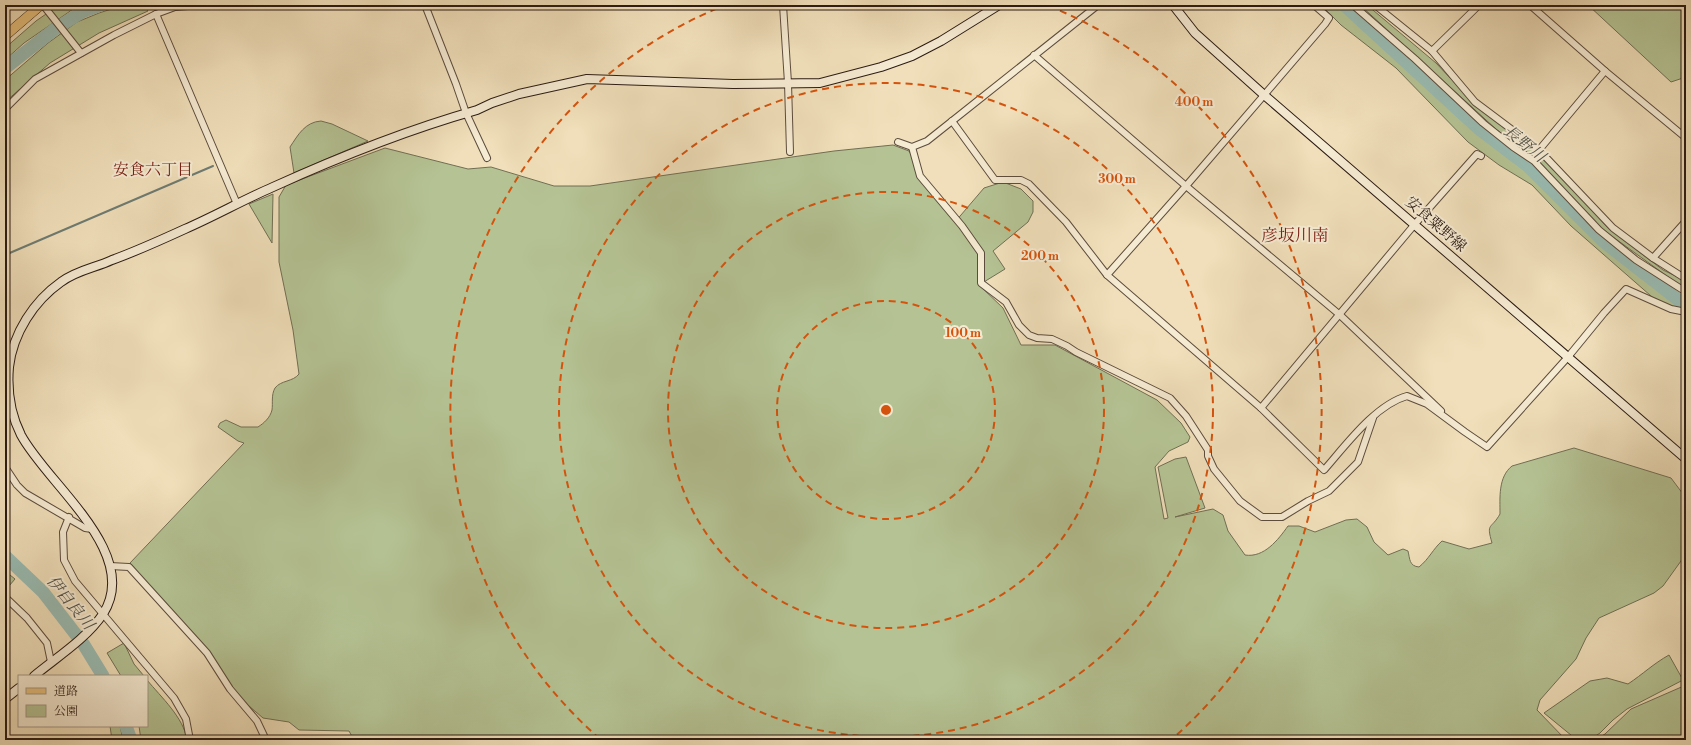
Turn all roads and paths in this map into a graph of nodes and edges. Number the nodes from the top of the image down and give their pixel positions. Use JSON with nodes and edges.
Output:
{"nodes":[{"id":1,"x":42,"y":5,"type":"edge"},
{"id":2,"x":201,"y":5,"type":"edge"},
{"id":3,"x":425,"y":5,"type":"edge"},
{"id":4,"x":784,"y":5,"type":"edge"},
{"id":5,"x":999,"y":5,"type":"edge"},
{"id":6,"x":1098,"y":5,"type":"edge"},
{"id":7,"x":1174,"y":5,"type":"edge"},
{"id":8,"x":1314,"y":5,"type":"edge"},
{"id":9,"x":1353,"y":5,"type":"edge"},
{"id":10,"x":1375,"y":5,"type":"edge"},
{"id":11,"x":1479,"y":5,"type":"edge"},
{"id":12,"x":1530,"y":5,"type":"edge"},
{"id":13,"x":156,"y":14,"type":"junction"},
{"id":14,"x":5,"y":36,"type":"edge"},
{"id":15,"x":79,"y":51,"type":"junction"},
{"id":16,"x":1432,"y":51,"type":"junction"},
{"id":17,"x":1034,"y":55,"type":"junction"},
{"id":18,"x":1605,"y":71,"type":"junction"},
{"id":19,"x":788,"y":83,"type":"junction"},
{"id":20,"x":1263,"y":94,"type":"junction"},
{"id":21,"x":5,"y":109,"type":"edge"},
{"id":22,"x":466,"y":113,"type":"junction"},
{"id":23,"x":952,"y":121,"type":"junction"},
{"id":24,"x":1686,"y":138,"type":"edge"},
{"id":25,"x":898,"y":142,"type":"dead end"},
{"id":26,"x":912,"y":147,"type":"junction"},
{"id":27,"x":1539,"y":150,"type":"junction"},
{"id":28,"x":790,"y":152,"type":"dead end"},
{"id":29,"x":1481,"y":156,"type":"dead end"},
{"id":30,"x":487,"y":158,"type":"dead end"},
{"id":31,"x":1186,"y":186,"type":"junction"},
{"id":32,"x":238,"y":203,"type":"junction"},
{"id":33,"x":1686,"y":221,"type":"edge"},
{"id":34,"x":1415,"y":224,"type":"junction"},
{"id":35,"x":1653,"y":258,"type":"junction"},
{"id":36,"x":1107,"y":275,"type":"junction"},
{"id":37,"x":1686,"y":279,"type":"edge"},
{"id":38,"x":1686,"y":292,"type":"edge"},
{"id":39,"x":1686,"y":312,"type":"edge"},
{"id":40,"x":1340,"y":315,"type":"junction"},
{"id":41,"x":1568,"y":357,"type":"junction"},
{"id":42,"x":1260,"y":408,"type":"junction"},
{"id":43,"x":1374,"y":414,"type":"junction"},
{"id":44,"x":1464,"y":432,"type":"junction"},
{"id":45,"x":1686,"y":459,"type":"edge"},
{"id":46,"x":5,"y":468,"type":"edge"},
{"id":47,"x":69,"y":517,"type":"junction"},
{"id":48,"x":92,"y":528,"type":"junction"},
{"id":49,"x":110,"y":566,"type":"junction"},
{"id":50,"x":5,"y":597,"type":"edge"},
{"id":51,"x":103,"y":614,"type":"junction"},
{"id":52,"x":54,"y":660,"type":"junction"},
{"id":53,"x":35,"y":675,"type":"edge"},
{"id":54,"x":18,"y":689,"type":"edge"},
{"id":55,"x":5,"y":699,"type":"edge"},
{"id":56,"x":190,"y":740,"type":"edge"},
{"id":57,"x":266,"y":740,"type":"edge"}],
"edges":[{"from":1,"to":14,"type":"main road"},
{"from":1,"to":15,"type":"street"},
{"from":2,"to":13,"type":"street"},
{"from":3,"to":22,"type":"street"},
{"from":4,"to":19,"type":"street"},
{"from":5,"to":19,"type":"street"},
{"from":6,"to":17,"type":"street"},
{"from":7,"to":20,"type":"street","name":"安食粟野線"},
{"from":8,"to":20,"type":"street"},
{"from":9,"to":38,"type":"street"},
{"from":10,"to":16,"type":"street"},
{"from":11,"to":16,"type":"street"},
{"from":12,"to":18,"type":"street"},
{"from":13,"to":15,"type":"street"},
{"from":13,"to":32,"type":"street"},
{"from":15,"to":21,"type":"street"},
{"from":16,"to":27,"type":"street"},
{"from":17,"to":23,"type":"street"},
{"from":17,"to":31,"type":"street"},
{"from":18,"to":24,"type":"street"},
{"from":18,"to":27,"type":"street"},
{"from":19,"to":22,"type":"street"},
{"from":19,"to":28,"type":"street"},
{"from":20,"to":31,"type":"street"},
{"from":20,"to":34,"type":"street","name":"安食粟野線"},
{"from":22,"to":30,"type":"street"},
{"from":22,"to":32,"type":"street"},
{"from":23,"to":26,"type":"street"},
{"from":23,"to":36,"type":"street"},
{"from":25,"to":26,"type":"street"},
{"from":26,"to":43,"type":"street"},
{"from":27,"to":35,"type":"street"},
{"from":29,"to":34,"type":"street"},
{"from":31,"to":36,"type":"street"},
{"from":31,"to":40,"type":"street"},
{"from":32,"to":48,"type":"street"},
{"from":33,"to":35,"type":"street"},
{"from":34,"to":40,"type":"street"},
{"from":34,"to":41,"type":"street","name":"安食粟野線"},
{"from":35,"to":37,"type":"street"},
{"from":36,"to":42,"type":"street"},
{"from":39,"to":41,"type":"street"},
{"from":40,"to":42,"type":"street"},
{"from":40,"to":44,"type":"street"},
{"from":41,"to":44,"type":"street"},
{"from":41,"to":45,"type":"street","name":"安食粟野線"},
{"from":42,"to":43,"type":"street"},
{"from":43,"to":44,"type":"street"},
{"from":46,"to":47,"type":"street"},
{"from":47,"to":48,"type":"street"},
{"from":47,"to":51,"type":"street"},
{"from":48,"to":49,"type":"street"},
{"from":49,"to":51,"type":"street"},
{"from":49,"to":57,"type":"street"},
{"from":50,"to":52,"type":"street"},
{"from":51,"to":52,"type":"street"},
{"from":51,"to":56,"type":"street"},
{"from":52,"to":53,"type":"street"},
{"from":54,"to":55,"type":"street"}]}
